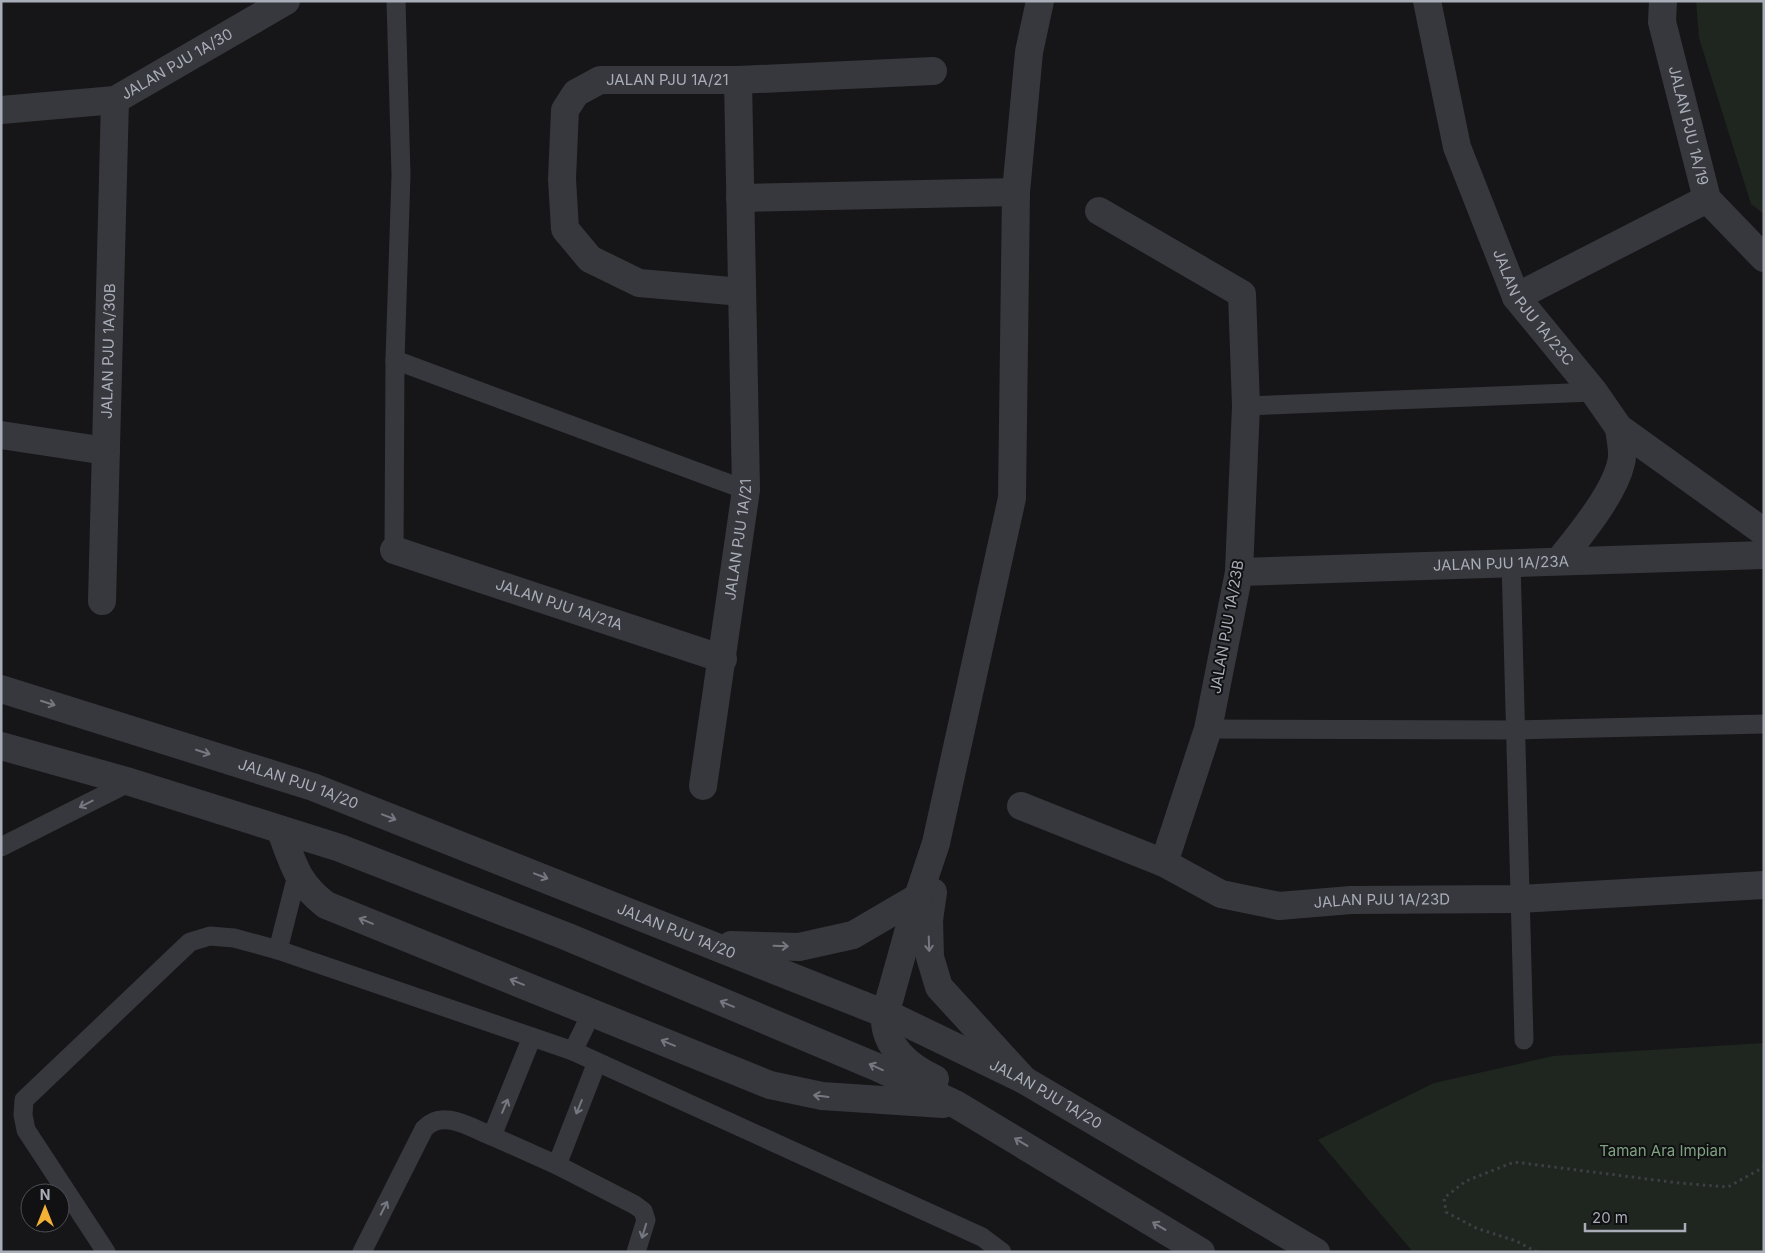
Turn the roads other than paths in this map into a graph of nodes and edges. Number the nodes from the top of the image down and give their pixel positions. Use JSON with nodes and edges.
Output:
{"nodes":[{"id":1,"x":286,"y":1,"type":"edge"},
{"id":2,"x":396,"y":1,"type":"edge"},
{"id":3,"x":1040,"y":1,"type":"edge"},
{"id":4,"x":1428,"y":1,"type":"edge"},
{"id":5,"x":1663,"y":1,"type":"edge"},
{"id":6,"x":933,"y":70,"type":"dead end"},
{"id":7,"x":738,"y":80,"type":"junction"},
{"id":8,"x":115,"y":100,"type":"junction"},
{"id":9,"x":1,"y":110,"type":"edge"},
{"id":10,"x":1016,"y":192,"type":"junction"},
{"id":11,"x":740,"y":198,"type":"junction"},
{"id":12,"x":1707,"y":199,"type":"junction"},
{"id":13,"x":1099,"y":211,"type":"dead end"},
{"id":14,"x":1764,"y":258,"type":"edge"},
{"id":15,"x":742,"y":292,"type":"junction"},
{"id":16,"x":1516,"y":296,"type":"junction"},
{"id":17,"x":395,"y":360,"type":"junction"},
{"id":18,"x":1594,"y":392,"type":"junction"},
{"id":19,"x":1246,"y":406,"type":"junction"},
{"id":20,"x":1619,"y":428,"type":"junction"},
{"id":21,"x":1,"y":435,"type":"edge"},
{"id":22,"x":106,"y":450,"type":"junction"},
{"id":23,"x":746,"y":490,"type":"junction"},
{"id":24,"x":1764,"y":532,"type":"edge"},
{"id":25,"x":394,"y":550,"type":"joint"},
{"id":26,"x":1764,"y":555,"type":"edge"},
{"id":27,"x":1559,"y":561,"type":"junction"},
{"id":28,"x":1511,"y":562,"type":"junction"},
{"id":29,"x":1239,"y":572,"type":"junction"},
{"id":30,"x":102,"y":601,"type":"dead end"},
{"id":31,"x":723,"y":659,"type":"junction"},
{"id":32,"x":1,"y":689,"type":"edge"},
{"id":33,"x":1764,"y":724,"type":"edge"},
{"id":34,"x":1208,"y":729,"type":"junction"},
{"id":35,"x":1517,"y":730,"type":"junction"},
{"id":36,"x":1,"y":746,"type":"edge"},
{"id":37,"x":130,"y":782,"type":"junction"},
{"id":38,"x":703,"y":786,"type":"dead end"},
{"id":39,"x":1021,"y":806,"type":"dead end"},
{"id":40,"x":281,"y":831,"type":"junction"},
{"id":41,"x":936,"y":843,"type":"junction"},
{"id":42,"x":1,"y":847,"type":"edge"},
{"id":43,"x":1164,"y":863,"type":"junction"},
{"id":44,"x":297,"y":876,"type":"junction"},
{"id":45,"x":1764,"y":885,"type":"edge"},
{"id":46,"x":918,"y":896,"type":"junction"},
{"id":47,"x":1520,"y":899,"type":"junction"},
{"id":48,"x":715,"y":945,"type":"junction"},
{"id":49,"x":278,"y":950,"type":"junction"},
{"id":50,"x":592,"y":1012,"type":"junction"},
{"id":51,"x":885,"y":1014,"type":"junction"},
{"id":52,"x":532,"y":1037,"type":"junction"},
{"id":53,"x":1524,"y":1040,"type":"dead end"},
{"id":54,"x":573,"y":1051,"type":"junction"},
{"id":55,"x":598,"y":1062,"type":"junction"},
{"id":56,"x":1024,"y":1080,"type":"junction"},
{"id":57,"x":957,"y":1105,"type":"junction"},
{"id":58,"x":990,"y":1124,"type":"junction"},
{"id":59,"x":492,"y":1136,"type":"junction"},
{"id":60,"x":557,"y":1165,"type":"junction"},
{"id":61,"x":106,"y":1252,"type":"edge"},
{"id":62,"x":362,"y":1252,"type":"edge"},
{"id":63,"x":636,"y":1252,"type":"edge"},
{"id":64,"x":1002,"y":1252,"type":"edge"},
{"id":65,"x":1201,"y":1252,"type":"edge"},
{"id":66,"x":1316,"y":1252,"type":"edge"}],
"edges":[{"from":1,"to":8,"type":"street","name":"JALAN PJU 1A/30"},
{"from":2,"to":17,"type":"lane"},
{"from":3,"to":10,"type":"street"},
{"from":4,"to":16,"type":"street","name":"JALAN PJU 1A/23C"},
{"from":5,"to":12,"type":"street","name":"JALAN PJU 1A/19"},
{"from":6,"to":7,"type":"street","name":"JALAN PJU 1A/21"},
{"from":7,"to":11,"type":"street","name":"JALAN PJU 1A/21"},
{"from":7,"to":15,"type":"street","name":"JALAN PJU 1A/21"},
{"from":8,"to":9,"type":"street","name":"JALAN PJU 1A/30"},
{"from":8,"to":22,"type":"street","name":"JALAN PJU 1A/30B"},
{"from":10,"to":11,"type":"street"},
{"from":10,"to":41,"type":"street"},
{"from":11,"to":15,"type":"street","name":"JALAN PJU 1A/21"},
{"from":12,"to":14,"type":"street","name":"JALAN PJU 1A/19"},
{"from":12,"to":16,"type":"street"},
{"from":13,"to":19,"type":"street","name":"JALAN PJU 1A/23B"},
{"from":15,"to":23,"type":"street","name":"JALAN PJU 1A/21"},
{"from":16,"to":18,"type":"street","name":"JALAN PJU 1A/23C"},
{"from":17,"to":23,"type":"lane"},
{"from":17,"to":25,"type":"lane"},
{"from":18,"to":19,"type":"lane"},
{"from":18,"to":20,"type":"street","name":"JALAN PJU 1A/23C"},
{"from":19,"to":29,"type":"street","name":"JALAN PJU 1A/23B"},
{"from":20,"to":24,"type":"street","name":"JALAN PJU 1A/23C"},
{"from":20,"to":27,"type":"street"},
{"from":21,"to":22,"type":"street"},
{"from":22,"to":30,"type":"street","name":"JALAN PJU 1A/30B"},
{"from":23,"to":31,"type":"street","name":"JALAN PJU 1A/21"},
{"from":25,"to":31,"type":"street","name":"JALAN PJU 1A/21A"},
{"from":26,"to":27,"type":"street","name":"JALAN PJU 1A/23A"},
{"from":27,"to":28,"type":"street","name":"JALAN PJU 1A/23A"},
{"from":28,"to":29,"type":"street","name":"JALAN PJU 1A/23A"},
{"from":28,"to":35,"type":"lane"},
{"from":29,"to":34,"type":"street","name":"JALAN PJU 1A/23B"},
{"from":31,"to":38,"type":"street","name":"JALAN PJU 1A/21"},
{"from":32,"to":48,"type":"street","name":"JALAN PJU 1A/20","one_way":true},
{"from":33,"to":35,"type":"lane"},
{"from":34,"to":35,"type":"lane"},
{"from":34,"to":43,"type":"street","name":"JALAN PJU 1A/23B"},
{"from":35,"to":47,"type":"lane"},
{"from":36,"to":37,"type":"street"},
{"from":37,"to":40,"type":"street"},
{"from":37,"to":42,"type":"lane","one_way":true},
{"from":39,"to":43,"type":"street","name":"JALAN PJU 1A/23D"},
{"from":40,"to":44,"type":"street"},
{"from":57,"to":40,"type":"street","one_way":true},
{"from":41,"to":46,"type":"street"},
{"from":41,"to":56,"type":"street","one_way":true},
{"from":43,"to":47,"type":"street","name":"JALAN PJU 1A/23D"},
{"from":44,"to":49,"type":"lane"},
{"from":50,"to":44,"type":"street","one_way":true},
{"from":45,"to":47,"type":"street","name":"JALAN PJU 1A/23D"},
{"from":48,"to":46,"type":"street","one_way":true},
{"from":46,"to":51,"type":"street"},
{"from":47,"to":53,"type":"lane"},
{"from":48,"to":51,"type":"street","name":"JALAN PJU 1A/20"},
{"from":49,"to":52,"type":"lane"},
{"from":49,"to":61,"type":"lane"},
{"from":50,"to":54,"type":"lane"},
{"from":57,"to":50,"type":"street","one_way":true},
{"from":51,"to":56,"type":"street","name":"JALAN PJU 1A/20"},
{"from":51,"to":58,"type":"street"},
{"from":52,"to":54,"type":"lane"},
{"from":59,"to":52,"type":"lane","one_way":true},
{"from":54,"to":55,"type":"lane"},
{"from":55,"to":60,"type":"lane","one_way":true},
{"from":55,"to":64,"type":"lane"},
{"from":56,"to":66,"type":"street","name":"JALAN PJU 1A/20"},
{"from":57,"to":58,"type":"street"},
{"from":65,"to":58,"type":"street","one_way":true},
{"from":59,"to":60,"type":"lane"},
{"from":62,"to":59,"type":"lane","one_way":true},
{"from":60,"to":63,"type":"lane","one_way":true}]}
